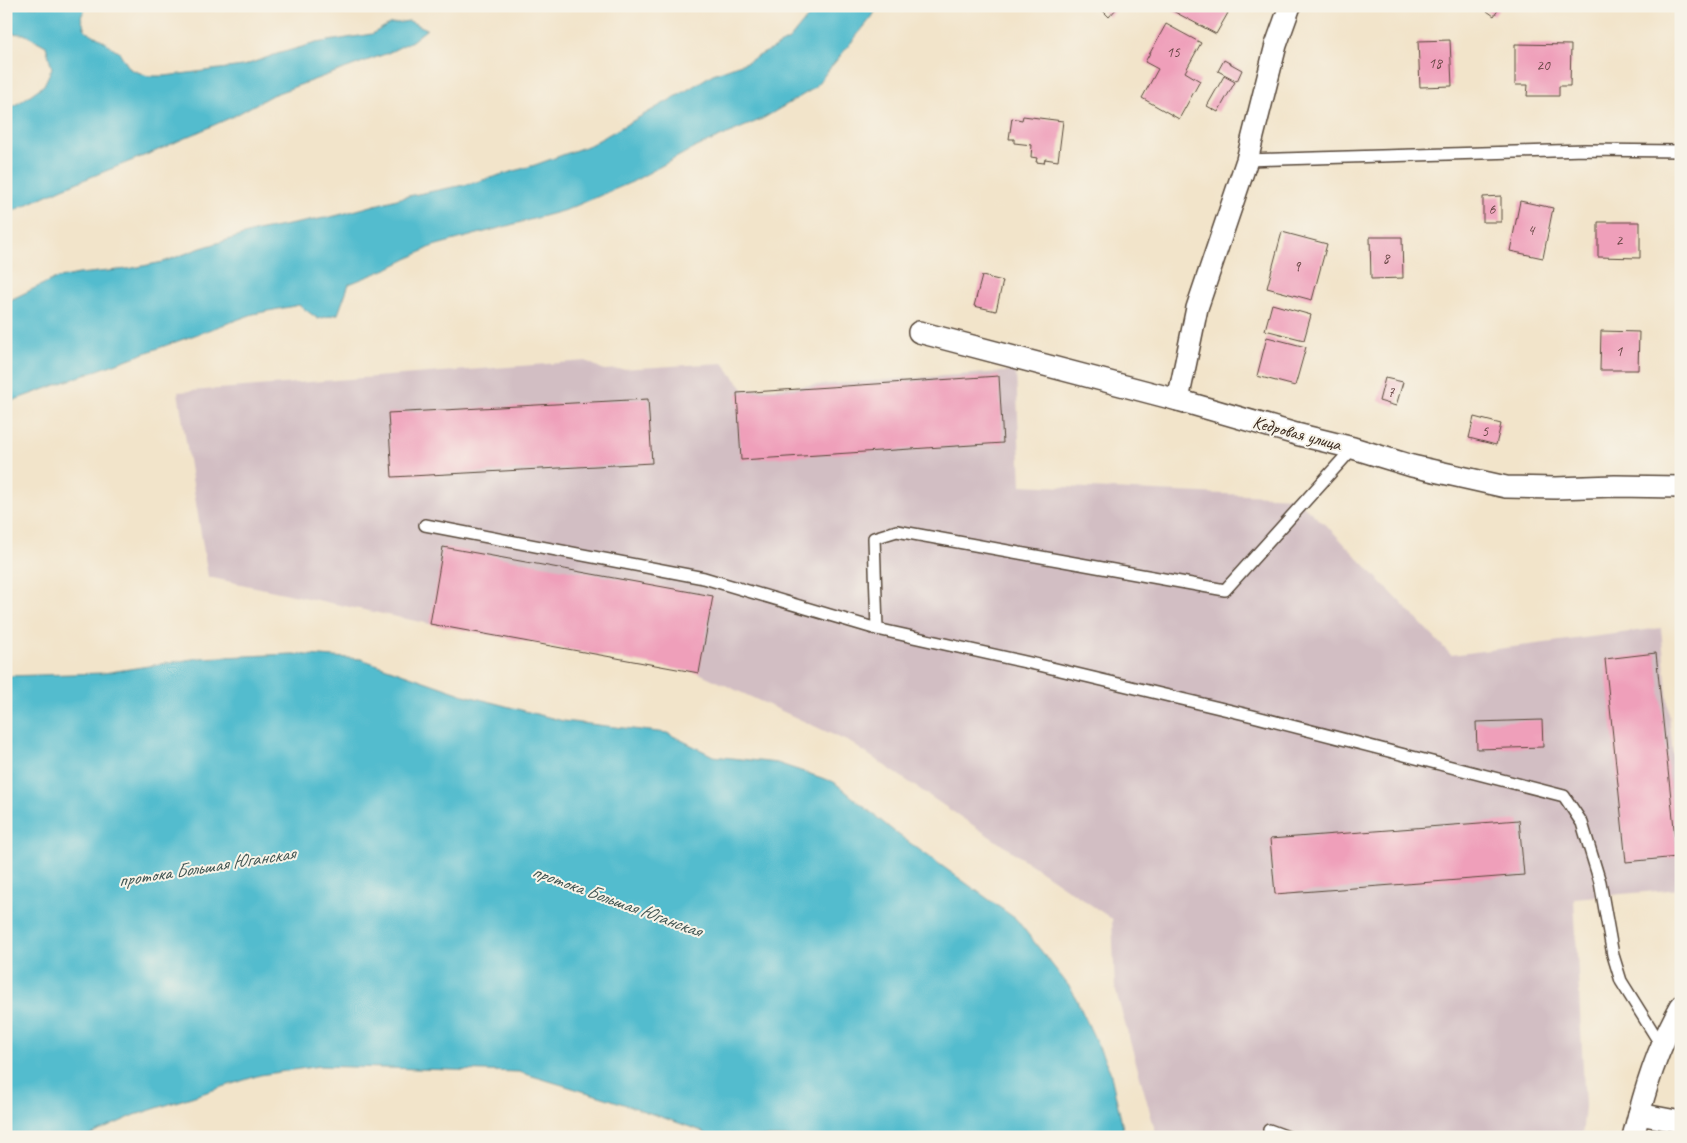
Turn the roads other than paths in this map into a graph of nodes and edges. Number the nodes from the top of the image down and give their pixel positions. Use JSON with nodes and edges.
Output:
{"nodes":[{"id":1,"x":1290,"y":6,"type":"edge"},
{"id":2,"x":1681,"y":151,"type":"edge"},
{"id":3,"x":1247,"y":160,"type":"junction"},
{"id":4,"x":919,"y":332,"type":"dead end"},
{"id":5,"x":1178,"y":400,"type":"junction"},
{"id":6,"x":1353,"y":448,"type":"junction"},
{"id":7,"x":1681,"y":487,"type":"edge"},
{"id":8,"x":425,"y":525,"type":"dead end"},
{"id":9,"x":877,"y":629,"type":"junction"},
{"id":10,"x":1681,"y":1006,"type":"edge"},
{"id":11,"x":1661,"y":1045,"type":"junction"},
{"id":12,"x":1639,"y":1114,"type":"junction"},
{"id":13,"x":1681,"y":1122,"type":"edge"},
{"id":14,"x":1269,"y":1130,"type":"dead end"},
{"id":15,"x":1288,"y":1137,"type":"edge"},
{"id":16,"x":1633,"y":1137,"type":"edge"}],
"edges":[{"from":1,"to":3,"type":"street"},
{"from":2,"to":3,"type":"lane"},
{"from":3,"to":5,"type":"street"},
{"from":4,"to":5,"type":"street","name":"Кедровая улица"},
{"from":5,"to":6,"type":"street","name":"Кедровая улица"},
{"from":6,"to":7,"type":"street","name":"Кедровая улица"},
{"from":6,"to":9,"type":"lane"},
{"from":8,"to":9,"type":"lane"},
{"from":9,"to":11,"type":"lane"},
{"from":10,"to":11,"type":"street"},
{"from":11,"to":12,"type":"street"},
{"from":12,"to":13,"type":"street"},
{"from":12,"to":16,"type":"street"},
{"from":14,"to":15,"type":"lane"}]}
